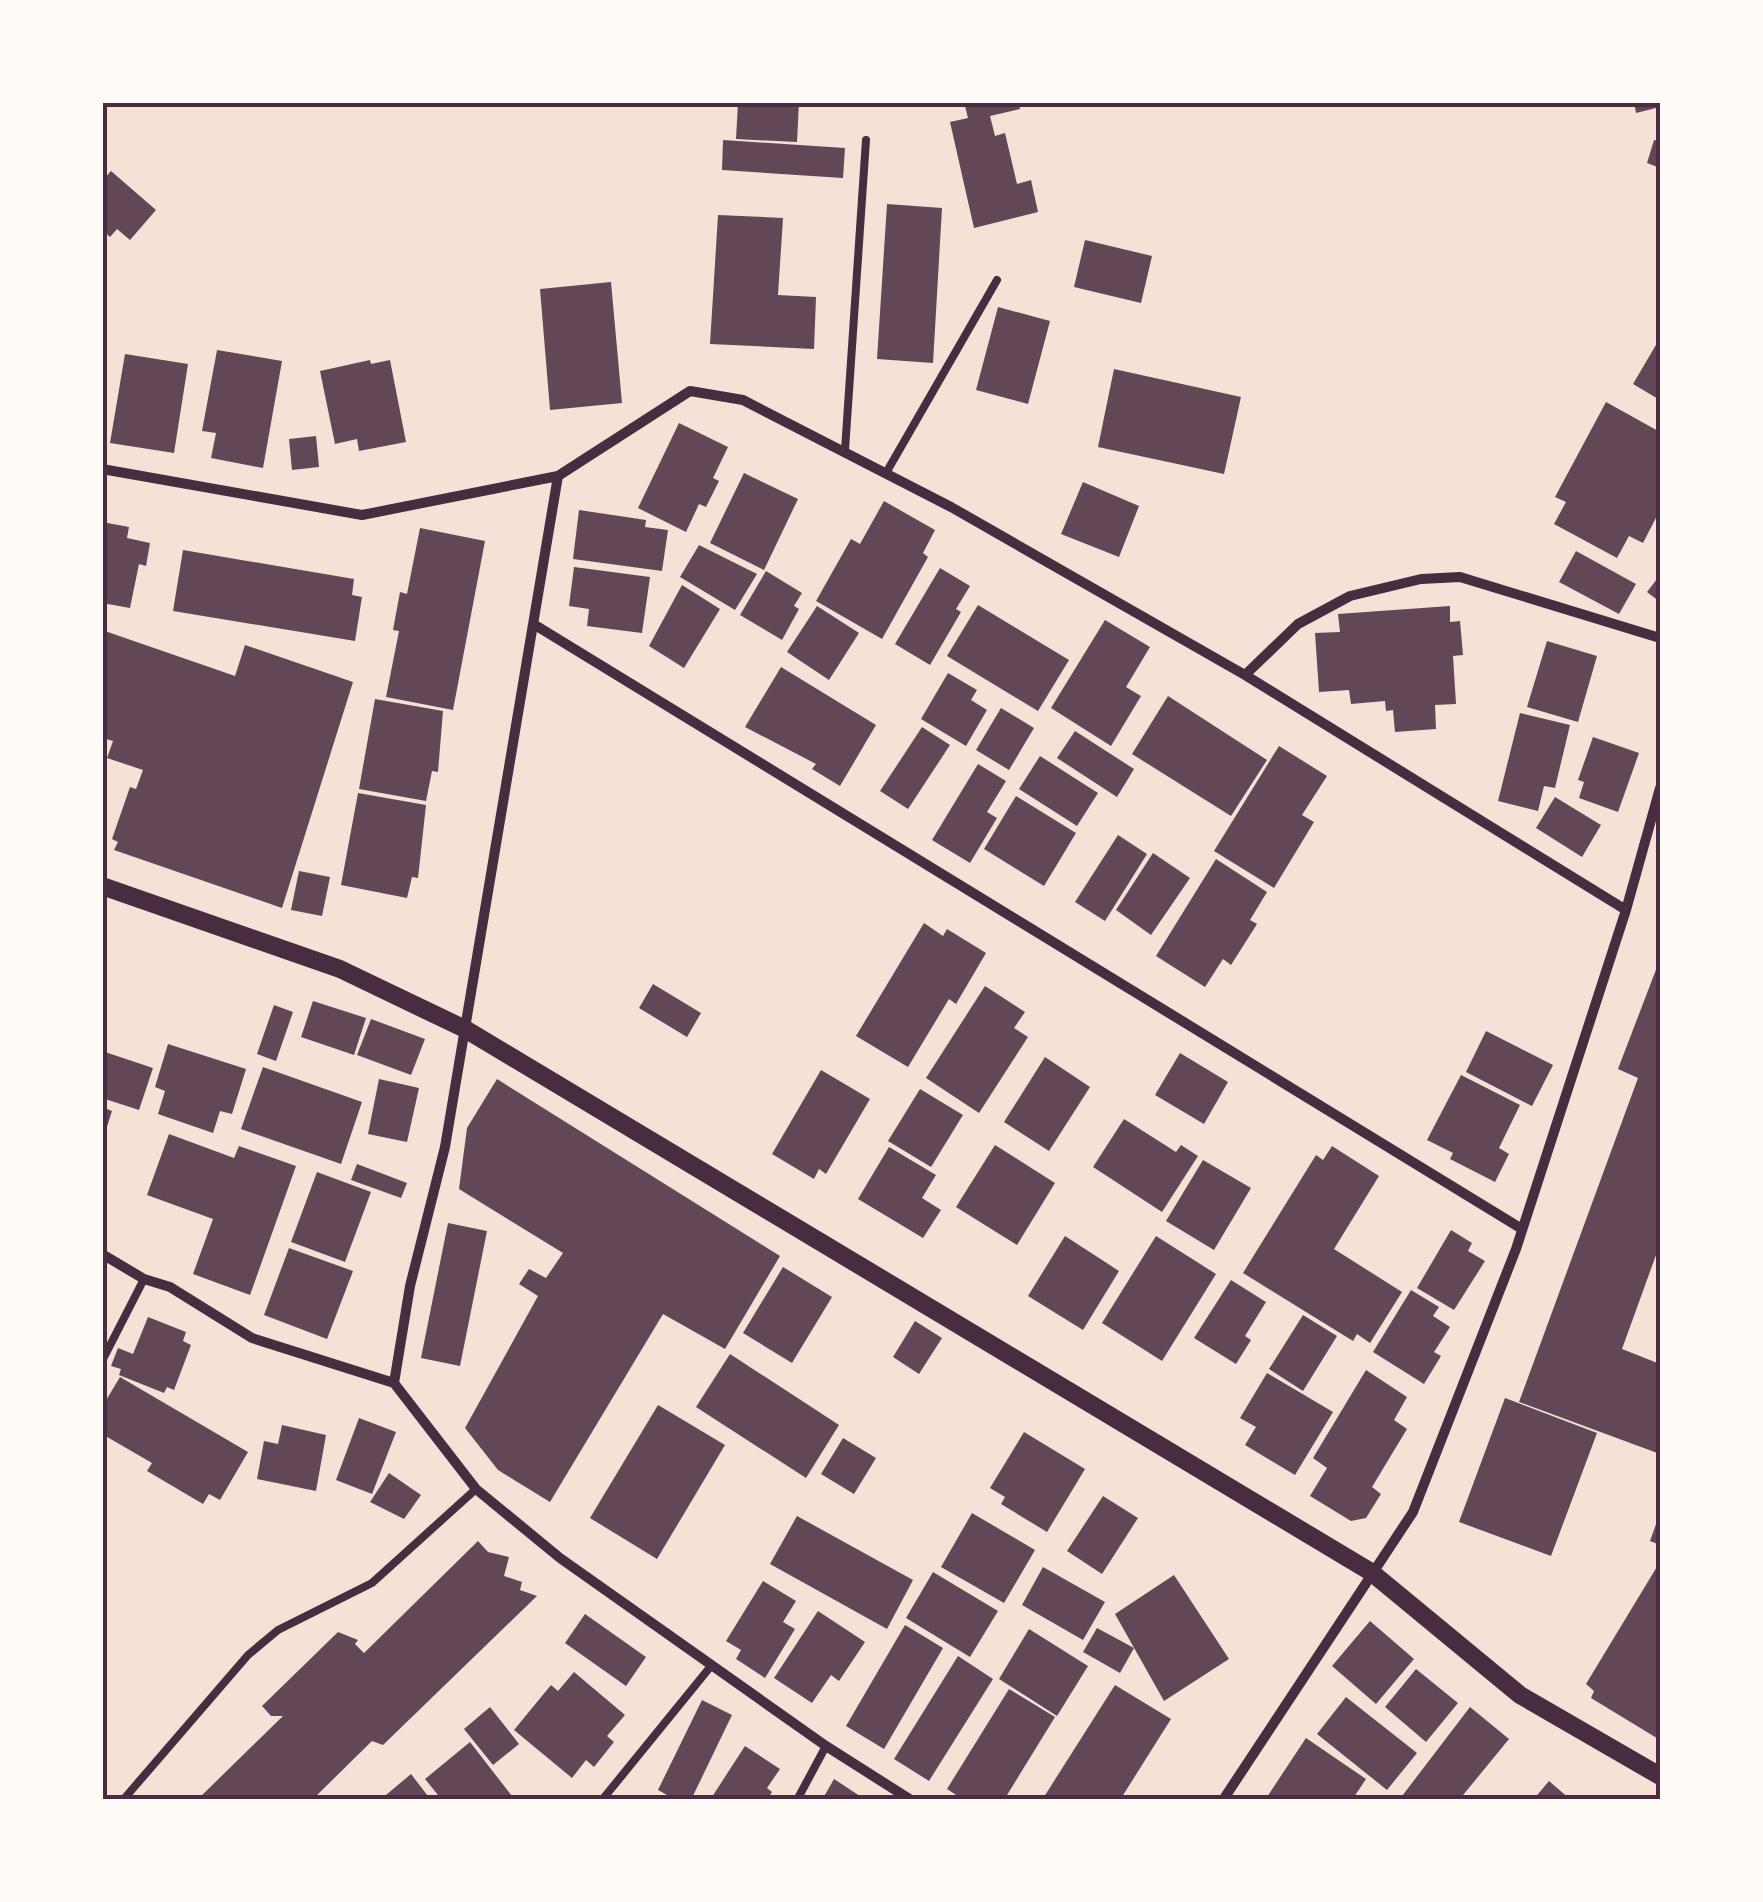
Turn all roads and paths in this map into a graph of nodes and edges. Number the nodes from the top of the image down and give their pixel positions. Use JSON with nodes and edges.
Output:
{"nodes":[{"id":1,"x":866,"y":140,"type":"dead end"},
{"id":2,"x":998,"y":280,"type":"dead end"},
{"id":3,"x":844,"y":450,"type":"junction"},
{"id":4,"x":102,"y":470,"type":"edge"},
{"id":5,"x":886,"y":473,"type":"junction"},
{"id":6,"x":558,"y":476,"type":"junction"},
{"id":7,"x":535,"y":625,"type":"junction"},
{"id":8,"x":1660,"y":638,"type":"edge"},
{"id":9,"x":1246,"y":675,"type":"junction"},
{"id":10,"x":1660,"y":788,"type":"edge"},
{"id":11,"x":1658,"y":814,"type":"edge"},
{"id":12,"x":102,"y":886,"type":"edge"},
{"id":13,"x":1626,"y":910,"type":"junction"},
{"id":14,"x":466,"y":1029,"type":"junction"},
{"id":15,"x":1522,"y":1228,"type":"junction"},
{"id":16,"x":102,"y":1254,"type":"edge"},
{"id":17,"x":144,"y":1278,"type":"junction"},
{"id":18,"x":102,"y":1361,"type":"edge"},
{"id":19,"x":394,"y":1382,"type":"junction"},
{"id":20,"x":476,"y":1489,"type":"junction"},
{"id":21,"x":1372,"y":1572,"type":"junction"},
{"id":22,"x":711,"y":1666,"type":"junction"},
{"id":23,"x":826,"y":1746,"type":"junction"},
{"id":24,"x":1660,"y":1776,"type":"edge"},
{"id":25,"x":123,"y":1800,"type":"edge"},
{"id":26,"x":602,"y":1800,"type":"edge"},
{"id":27,"x":797,"y":1800,"type":"edge"},
{"id":28,"x":910,"y":1800,"type":"edge"},
{"id":29,"x":1223,"y":1800,"type":"edge"}],
"edges":[{"from":1,"to":3,"type":"lane"},
{"from":2,"to":5,"type":"lane"},
{"from":3,"to":5,"type":"street"},
{"from":3,"to":6,"type":"street"},
{"from":4,"to":6,"type":"street"},
{"from":5,"to":9,"type":"street"},
{"from":6,"to":7,"type":"street"},
{"from":7,"to":14,"type":"street"},
{"from":7,"to":15,"type":"street"},
{"from":8,"to":9,"type":"street"},
{"from":9,"to":13,"type":"street"},
{"from":10,"to":11,"type":"street"},
{"from":11,"to":13,"type":"street"},
{"from":12,"to":14,"type":"street"},
{"from":13,"to":15,"type":"street"},
{"from":14,"to":19,"type":"street"},
{"from":14,"to":21,"type":"street"},
{"from":15,"to":21,"type":"street"},
{"from":16,"to":17,"type":"street"},
{"from":17,"to":18,"type":"lane"},
{"from":17,"to":19,"type":"street"},
{"from":19,"to":20,"type":"street"},
{"from":20,"to":22,"type":"street"},
{"from":20,"to":25,"type":"lane"},
{"from":21,"to":24,"type":"street"},
{"from":21,"to":29,"type":"street"},
{"from":22,"to":23,"type":"street"},
{"from":22,"to":26,"type":"lane"},
{"from":23,"to":27,"type":"lane"},
{"from":23,"to":28,"type":"street"}]}
